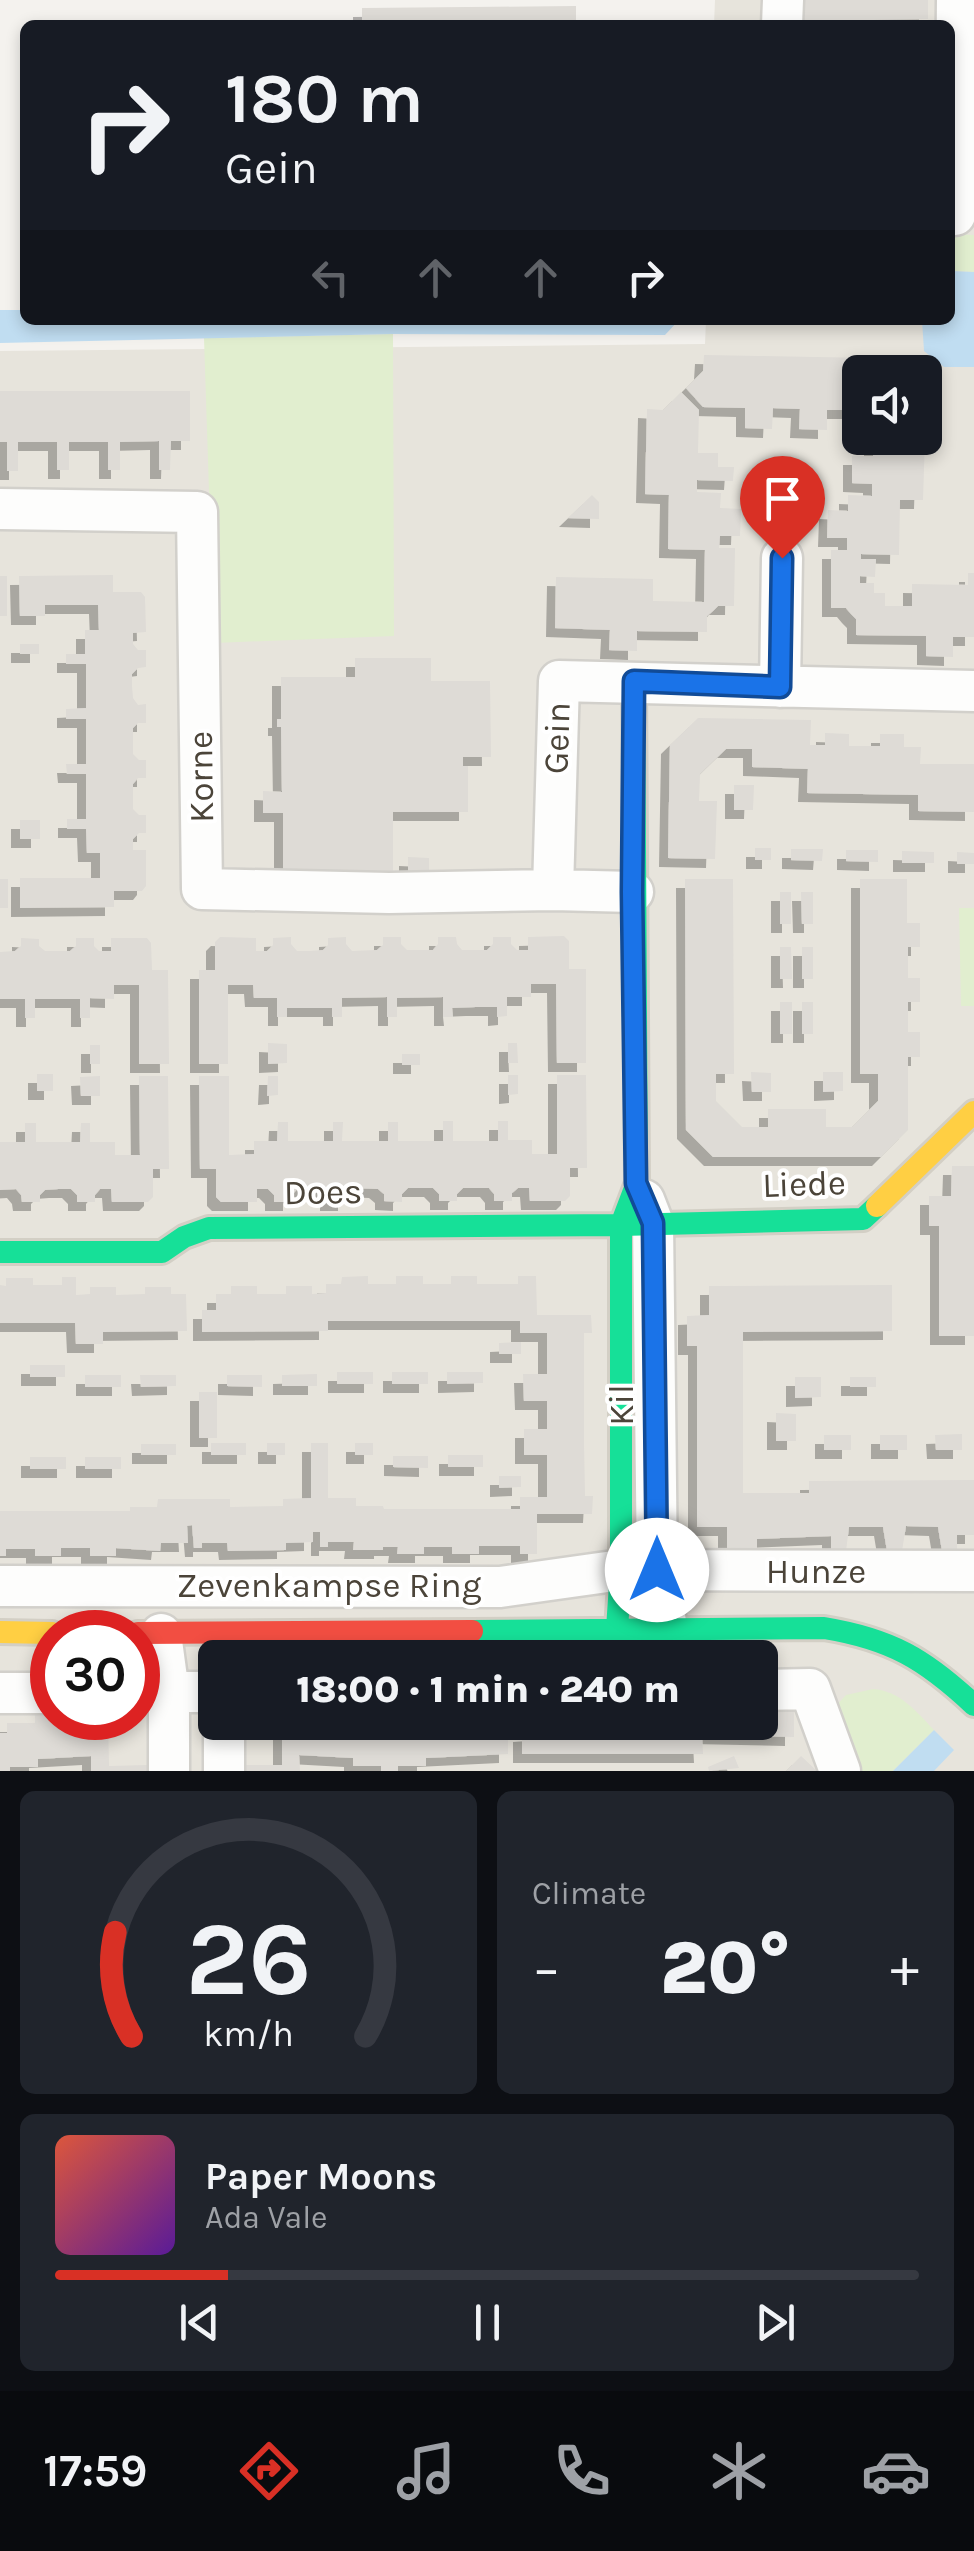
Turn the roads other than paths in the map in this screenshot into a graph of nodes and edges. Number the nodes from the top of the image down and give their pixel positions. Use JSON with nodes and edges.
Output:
{"nodes":[{"id":1,"x":957,"y":0,"type":"edge"},
{"id":2,"x":960,"y":215,"type":"edge"},
{"id":3,"x":0,"y":509,"type":"edge"},
{"id":4,"x":782,"y":558,"type":"dead end"},
{"id":5,"x":634,"y":681,"type":"junction"},
{"id":6,"x":780,"y":687,"type":"junction"},
{"id":7,"x":974,"y":691,"type":"edge"},
{"id":8,"x":553,"y":890,"type":"junction"},
{"id":9,"x":632,"y":892,"type":"junction"},
{"id":10,"x":974,"y":1112,"type":"edge"},
{"id":11,"x":636,"y":1183,"type":"joint"},
{"id":12,"x":637,"y":1224,"type":"junction"},
{"id":13,"x":0,"y":1252,"type":"edge"},
{"id":14,"x":639,"y":1570,"type":"junction"},
{"id":15,"x":974,"y":1570,"type":"edge"},
{"id":16,"x":0,"y":1586,"type":"edge"},
{"id":17,"x":615,"y":1629,"type":"junction"},
{"id":18,"x":0,"y":1632,"type":"edge"},
{"id":19,"x":30,"y":1632,"type":"edge"},
{"id":20,"x":160,"y":1635,"type":"edge"},
{"id":21,"x":366,"y":1640,"type":"edge"},
{"id":22,"x":615,"y":1640,"type":"edge"},
{"id":23,"x":656,"y":1640,"type":"edge"},
{"id":24,"x":666,"y":1640,"type":"edge"},
{"id":25,"x":698,"y":1640,"type":"edge"},
{"id":26,"x":198,"y":1641,"type":"edge"},
{"id":27,"x":778,"y":1690,"type":"edge"},
{"id":28,"x":160,"y":1692,"type":"edge"},
{"id":29,"x":198,"y":1692,"type":"edge"},
{"id":30,"x":0,"y":1693,"type":"edge"},
{"id":31,"x":30,"y":1693,"type":"edge"},
{"id":32,"x":974,"y":1705,"type":"edge"},
{"id":33,"x":160,"y":1727,"type":"edge"},
{"id":34,"x":224,"y":1740,"type":"edge"},
{"id":35,"x":169,"y":1771,"type":"edge"},
{"id":36,"x":224,"y":1771,"type":"edge"},
{"id":37,"x":840,"y":1771,"type":"edge"}],
"edges":[{"from":1,"to":2,"type":"street"},
{"from":3,"to":8,"type":"street","name":"Korne"},
{"from":4,"to":6,"type":"street"},
{"from":5,"to":6,"type":"street","name":"Gein"},
{"from":5,"to":8,"type":"street","name":"Gein"},
{"from":5,"to":9,"type":"street","name":"Kil"},
{"from":6,"to":7,"type":"street","name":"Gein"},
{"from":8,"to":9,"type":"street"},
{"from":9,"to":11,"type":"street","name":"Kil"},
{"from":10,"to":12,"type":"street","name":"Liede"},
{"from":11,"to":12,"type":"street","name":"Kil"},
{"from":12,"to":13,"type":"street","name":"Does"},
{"from":12,"to":14,"type":"street","name":"Kil"},
{"from":14,"to":15,"type":"street","name":"Hunze"},
{"from":14,"to":16,"type":"street","name":"Zevenkampse Ring"},
{"from":14,"to":17,"type":"street","name":"Kil"},
{"from":14,"to":24,"type":"street","name":"Kil"},
{"from":17,"to":21,"type":"street","name":"Zevenkampse Ring"},
{"from":17,"to":22,"type":"street"},
{"from":17,"to":23,"type":"street","name":"Zevenkampse Ring"},
{"from":18,"to":19,"type":"street"},
{"from":20,"to":26,"type":"street","name":"Zevenkampse Ring"},
{"from":25,"to":32,"type":"street","name":"Zevenkampse Ring"},
{"from":27,"to":37,"type":"street"},
{"from":28,"to":29,"type":"street"},
{"from":30,"to":31,"type":"street"},
{"from":33,"to":35,"type":"street"},
{"from":34,"to":36,"type":"street"}]}
